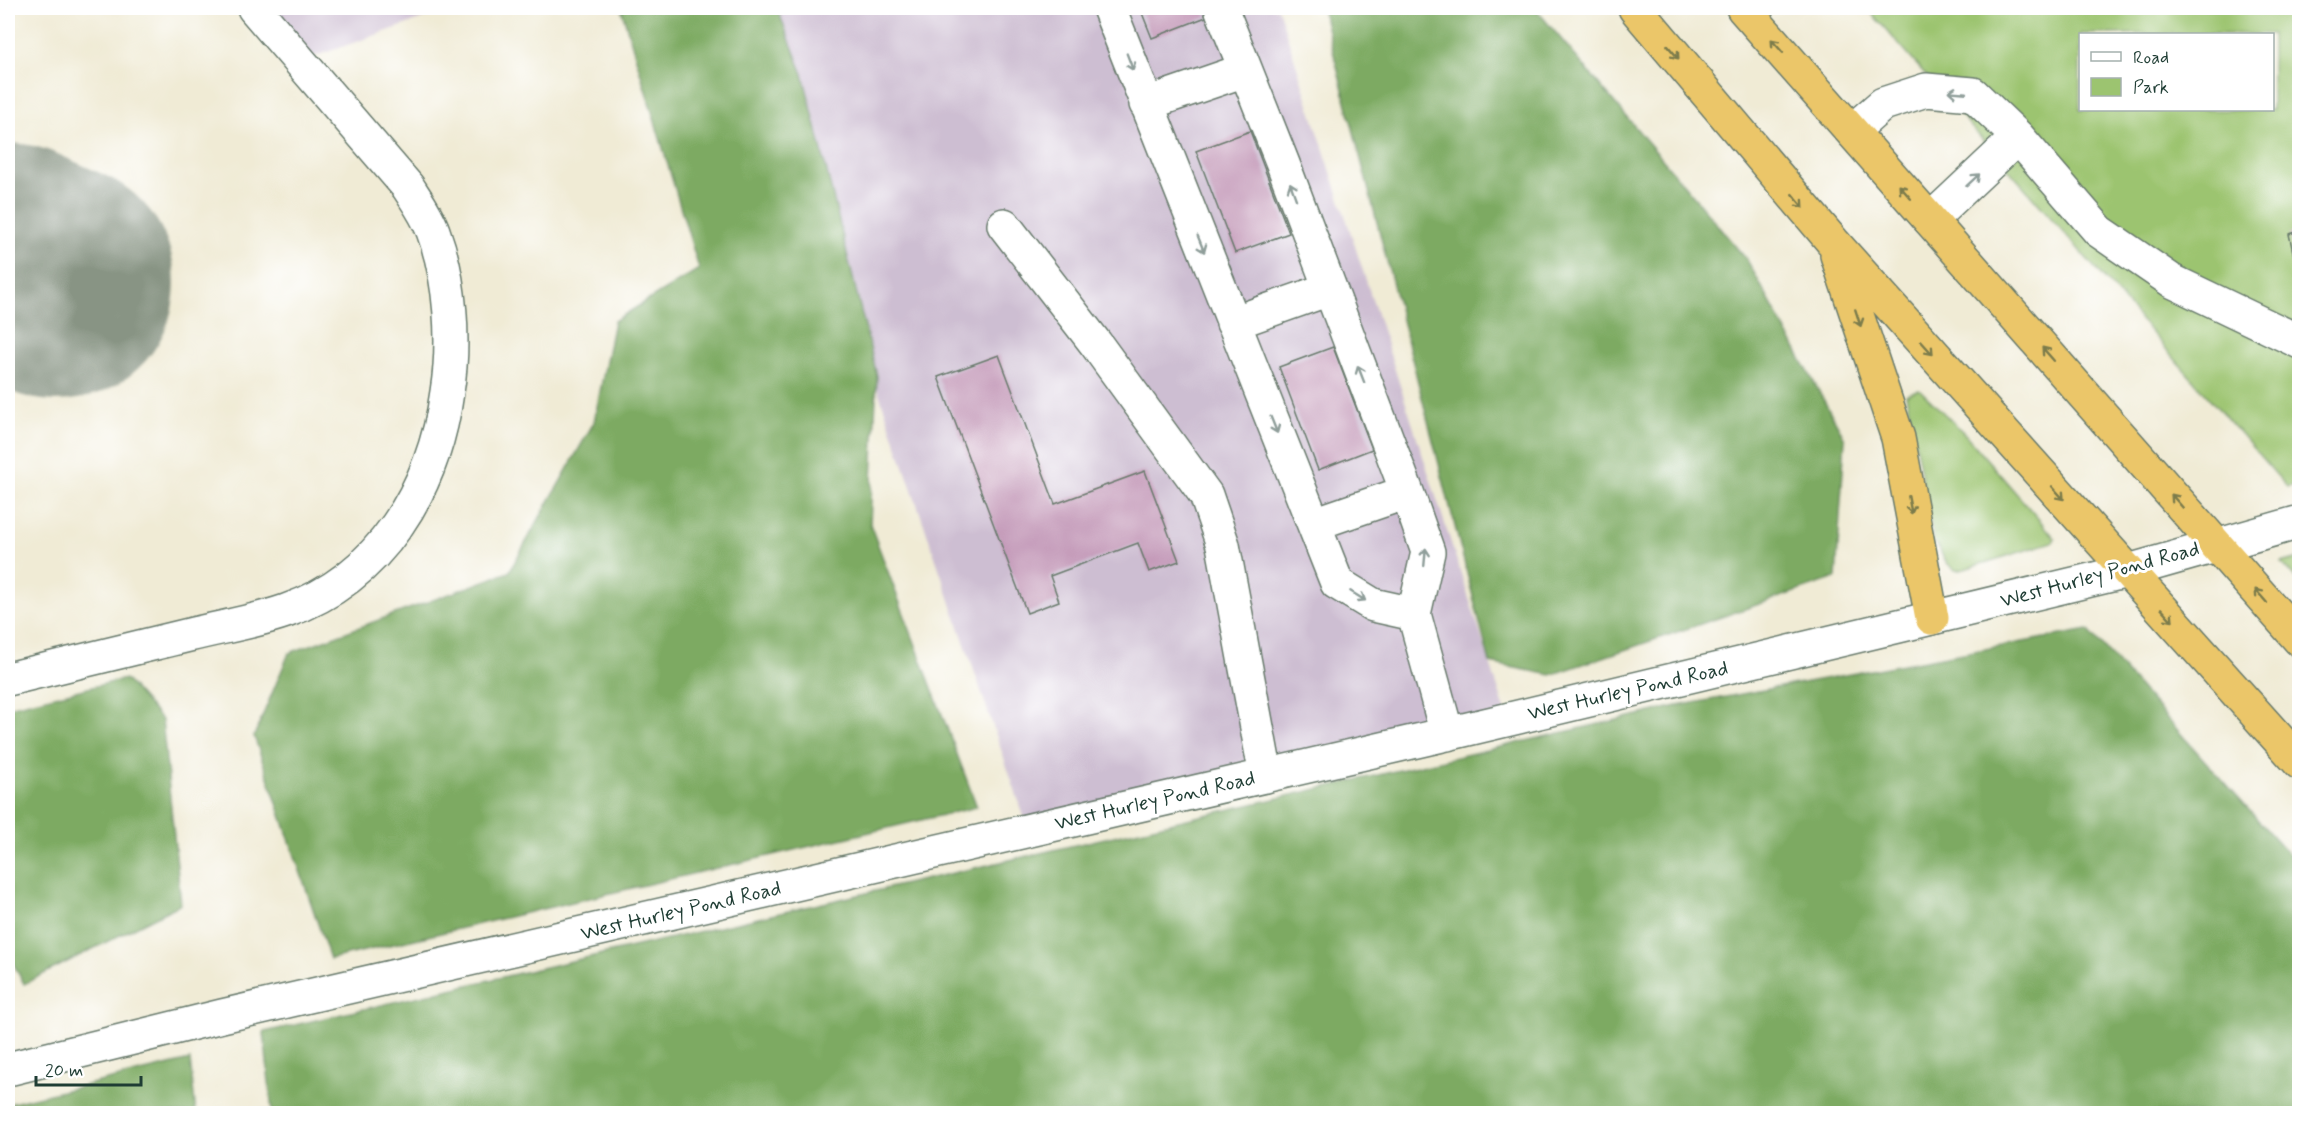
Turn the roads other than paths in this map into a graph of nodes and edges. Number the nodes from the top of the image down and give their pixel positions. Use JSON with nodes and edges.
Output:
{"nodes":[{"id":1,"x":254,"y":8,"type":"edge"},
{"id":2,"x":1109,"y":8,"type":"edge"},
{"id":3,"x":1221,"y":8,"type":"edge"},
{"id":4,"x":1635,"y":8,"type":"edge"},
{"id":5,"x":1743,"y":8,"type":"edge"},
{"id":6,"x":1245,"y":70,"type":"junction"},
{"id":7,"x":1146,"y":104,"type":"junction"},
{"id":8,"x":1852,"y":131,"type":"junction"},
{"id":9,"x":2018,"y":137,"type":"junction"},
{"id":10,"x":1930,"y":220,"type":"junction"},
{"id":11,"x":1004,"y":225,"type":"dead end"},
{"id":12,"x":1833,"y":242,"type":"junction"},
{"id":13,"x":1329,"y":289,"type":"junction"},
{"id":14,"x":1233,"y":323,"type":"junction"},
{"id":15,"x":2300,"y":342,"type":"edge"},
{"id":16,"x":1407,"y":492,"type":"junction"},
{"id":17,"x":2300,"y":522,"type":"edge"},
{"id":18,"x":1314,"y":524,"type":"junction"},
{"id":19,"x":2216,"y":544,"type":"junction"},
{"id":20,"x":2128,"y":571,"type":"junction"},
{"id":21,"x":1414,"y":614,"type":"junction"},
{"id":22,"x":1932,"y":618,"type":"junction"},
{"id":23,"x":2300,"y":640,"type":"edge"},
{"id":24,"x":8,"y":679,"type":"edge"},
{"id":25,"x":1447,"y":734,"type":"junction"},
{"id":26,"x":2300,"y":763,"type":"edge"},
{"id":27,"x":1266,"y":776,"type":"junction"},
{"id":28,"x":8,"y":1069,"type":"edge"}],
"edges":[{"from":1,"to":24,"type":"street"},
{"from":2,"to":7,"type":"street","one_way":true},
{"from":3,"to":6,"type":"street"},
{"from":4,"to":12,"type":"highway","one_way":true},
{"from":8,"to":5,"type":"highway","one_way":true},
{"from":6,"to":7,"type":"street"},
{"from":13,"to":6,"type":"street","one_way":true},
{"from":7,"to":14,"type":"street","one_way":true},
{"from":9,"to":8,"type":"street","one_way":true},
{"from":10,"to":8,"type":"highway","one_way":true},
{"from":10,"to":9,"type":"street","one_way":true},
{"from":9,"to":15,"type":"street"},
{"from":19,"to":10,"type":"highway","one_way":true},
{"from":11,"to":27,"type":"street"},
{"from":12,"to":20,"type":"highway","one_way":true},
{"from":12,"to":22,"type":"highway","one_way":true},
{"from":13,"to":14,"type":"street"},
{"from":16,"to":13,"type":"street","one_way":true},
{"from":14,"to":18,"type":"street","one_way":true},
{"from":16,"to":18,"type":"street"},
{"from":21,"to":16,"type":"street","one_way":true},
{"from":17,"to":19,"type":"street","name":"West Hurley Pond Road"},
{"from":18,"to":21,"type":"street","one_way":true},
{"from":19,"to":20,"type":"street","name":"West Hurley Pond Road"},
{"from":23,"to":19,"type":"highway","one_way":true},
{"from":20,"to":22,"type":"street","name":"West Hurley Pond Road"},
{"from":20,"to":26,"type":"highway","one_way":true},
{"from":21,"to":25,"type":"street"},
{"from":22,"to":25,"type":"street","name":"West Hurley Pond Road"},
{"from":25,"to":27,"type":"street","name":"West Hurley Pond Road"},
{"from":27,"to":28,"type":"street","name":"West Hurley Pond Road"}]}
